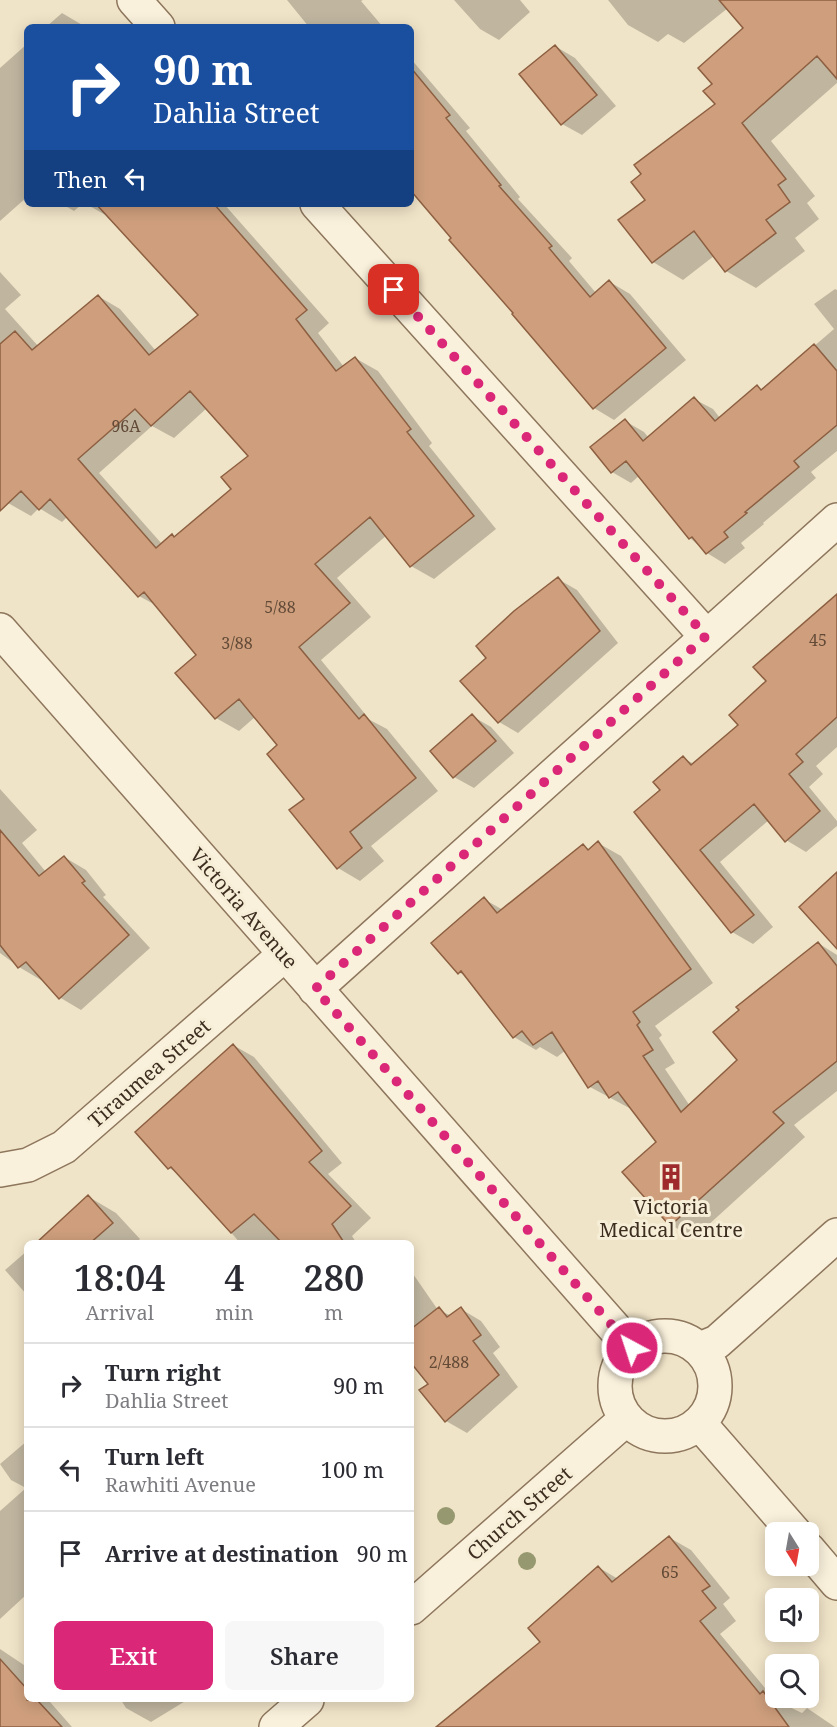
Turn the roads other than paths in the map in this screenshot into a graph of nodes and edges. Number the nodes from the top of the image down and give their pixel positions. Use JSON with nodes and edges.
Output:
{"nodes":[{"id":1,"x":134,"y":0,"type":"edge"},
{"id":2,"x":155,"y":24,"type":"edge"},
{"id":3,"x":320,"y":207,"type":"edge"},
{"id":4,"x":837,"y":520,"type":"edge"},
{"id":5,"x":0,"y":630,"type":"edge"},
{"id":6,"x":706,"y":636,"type":"junction"},
{"id":7,"x":285,"y":954,"type":"junction"},
{"id":8,"x":315,"y":989,"type":"junction"},
{"id":9,"x":0,"y":1170,"type":"edge"},
{"id":10,"x":837,"y":1235,"type":"edge"},
{"id":11,"x":632,"y":1348,"type":"junction"},
{"id":12,"x":700,"y":1349,"type":"junction"},
{"id":13,"x":626,"y":1419,"type":"junction"},
{"id":14,"x":700,"y":1424,"type":"junction"},
{"id":15,"x":785,"y":1522,"type":"edge"},
{"id":16,"x":819,"y":1562,"type":"edge"},
{"id":17,"x":837,"y":1583,"type":"edge"},
{"id":18,"x":414,"y":1605,"type":"edge"},
{"id":19,"x":305,"y":1702,"type":"edge"},
{"id":20,"x":276,"y":1727,"type":"edge"}],
"edges":[{"from":1,"to":2,"type":"street"},
{"from":3,"to":6,"type":"street"},
{"from":4,"to":6,"type":"street"},
{"from":5,"to":7,"type":"street","name":"Victoria Avenue"},
{"from":6,"to":8,"type":"street"},
{"from":7,"to":8,"type":"street","name":"Victoria Avenue"},
{"from":7,"to":9,"type":"street","name":"Tiraumea Street"},
{"from":8,"to":11,"type":"street","name":"Victoria Avenue"},
{"from":10,"to":12,"type":"street"},
{"from":11,"to":12,"type":"street"},
{"from":11,"to":13,"type":"street"},
{"from":12,"to":14,"type":"street"},
{"from":13,"to":14,"type":"street"},
{"from":13,"to":18,"type":"street","name":"Church Street"},
{"from":14,"to":15,"type":"street"},
{"from":16,"to":17,"type":"street"},
{"from":19,"to":20,"type":"street"}]}
